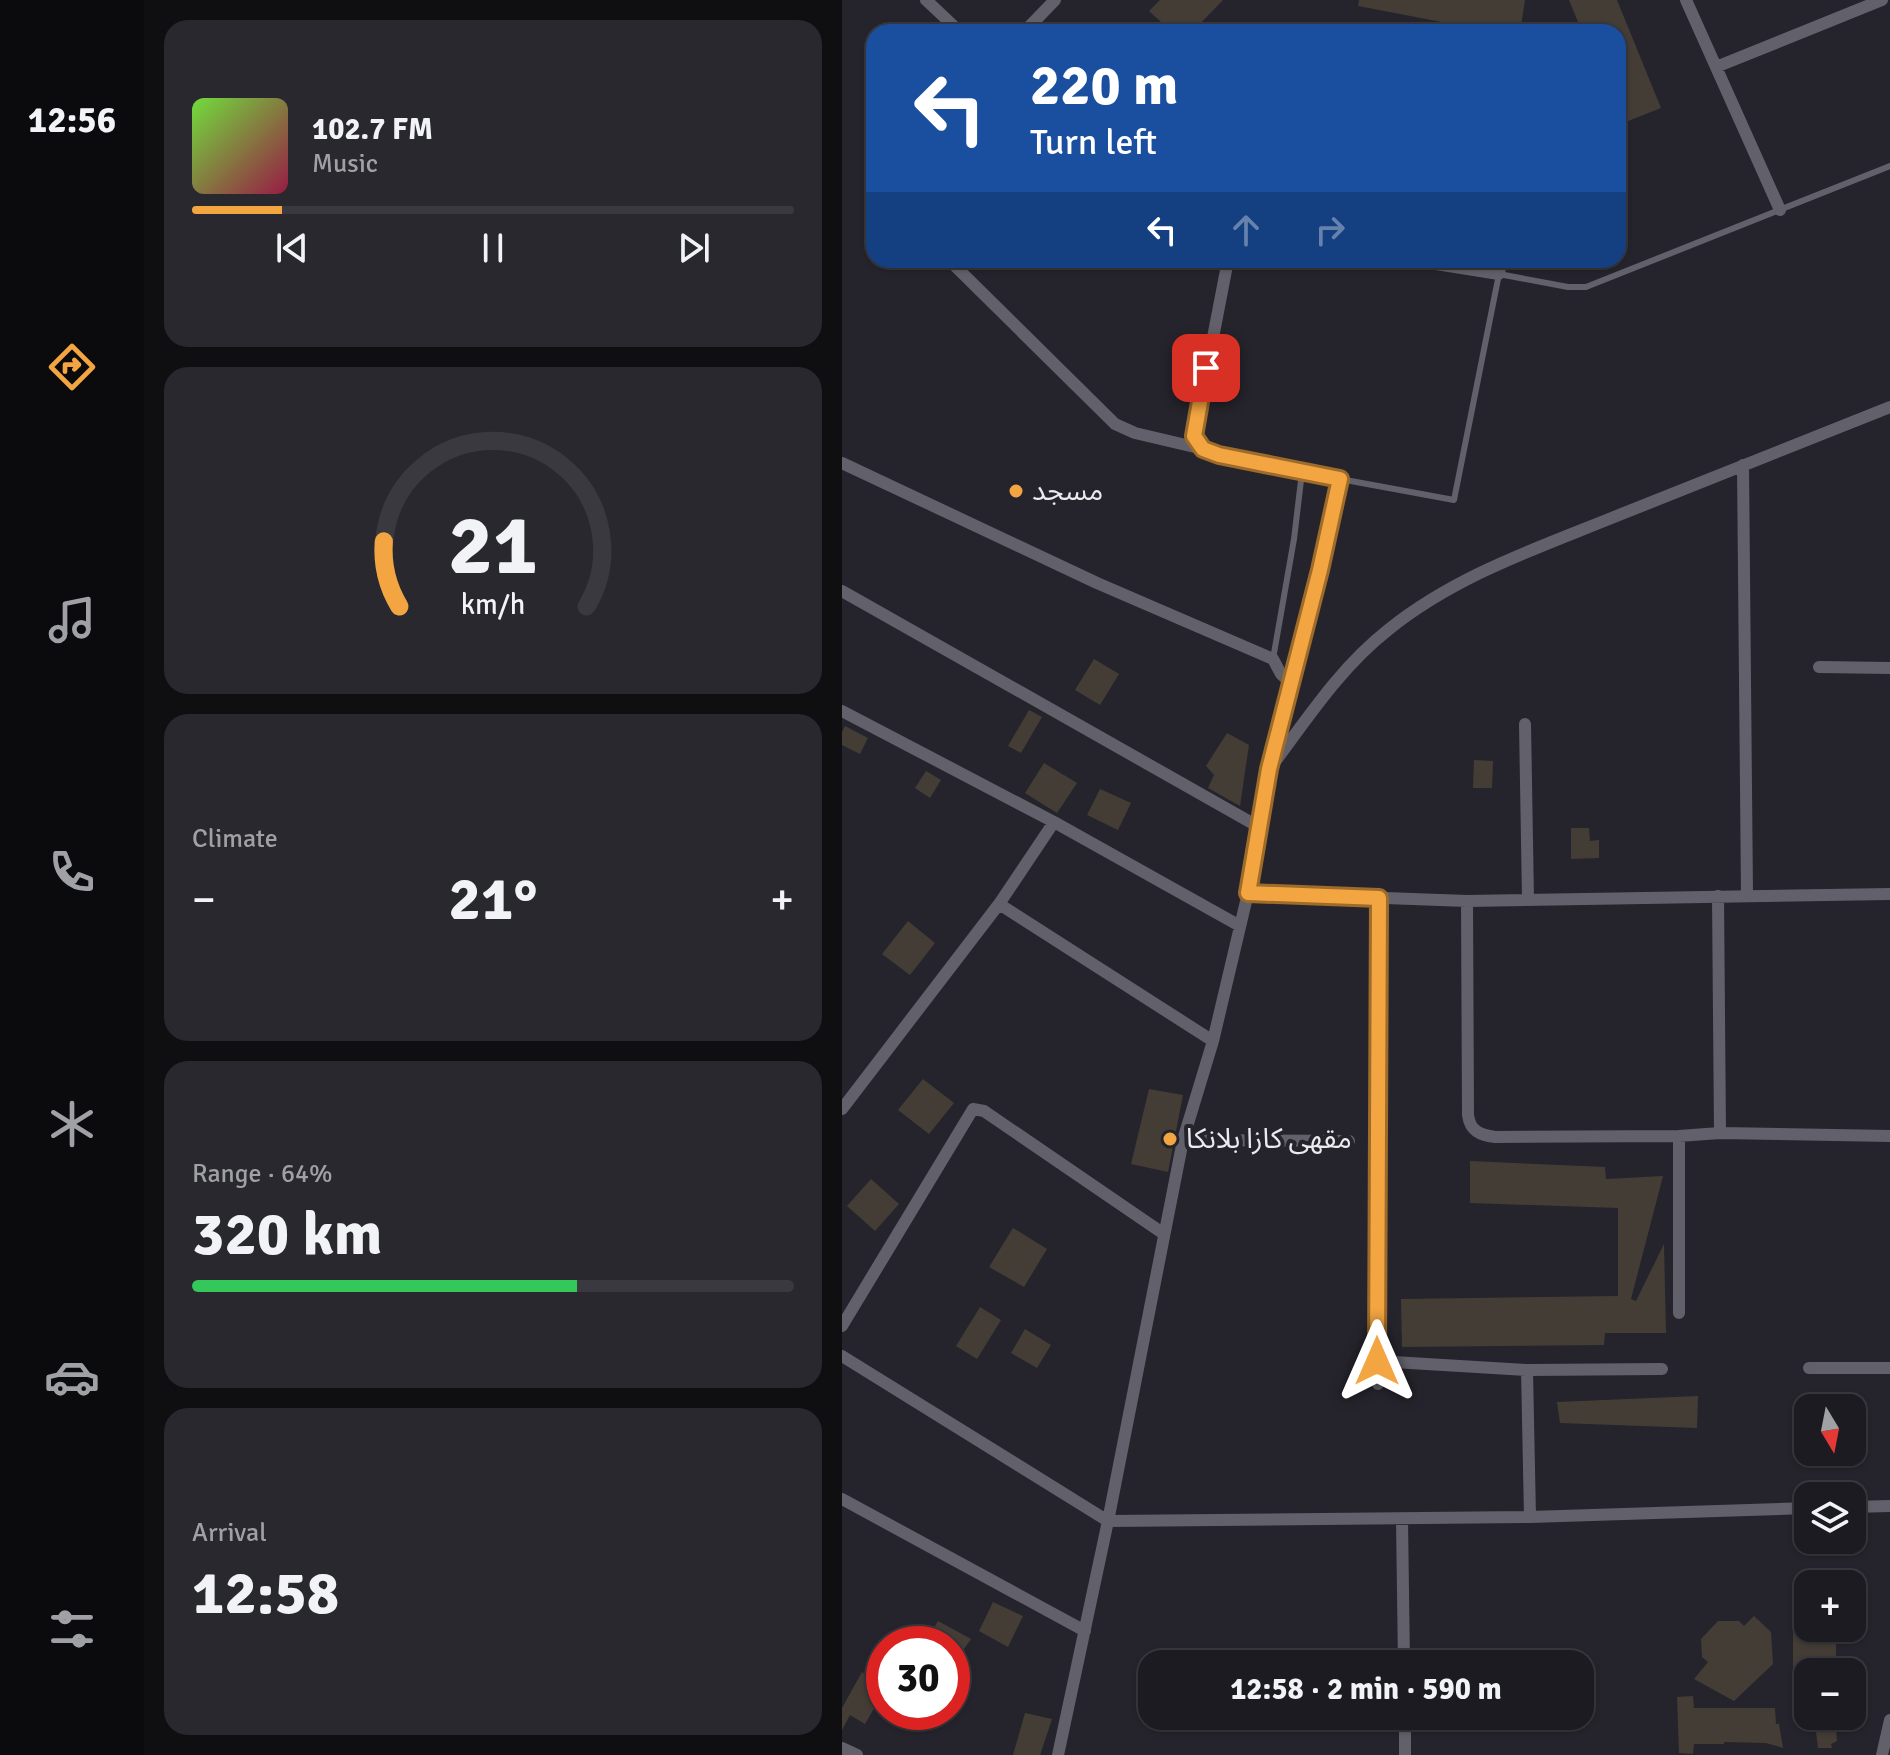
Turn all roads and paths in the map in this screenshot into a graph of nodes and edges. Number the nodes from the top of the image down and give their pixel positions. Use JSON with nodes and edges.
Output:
{"nodes":[{"id":1,"x":926,"y":0,"type":"edge"},
{"id":2,"x":1055,"y":0,"type":"edge"},
{"id":3,"x":1686,"y":0,"type":"edge"},
{"id":4,"x":1882,"y":0,"type":"edge"},
{"id":5,"x":952,"y":24,"type":"edge"},
{"id":6,"x":1032,"y":24,"type":"edge"},
{"id":7,"x":1716,"y":67,"type":"junction"},
{"id":8,"x":1890,"y":166,"type":"edge"},
{"id":9,"x":1780,"y":210,"type":"junction"},
{"id":10,"x":957,"y":268,"type":"edge"},
{"id":11,"x":1226,"y":268,"type":"edge"},
{"id":12,"x":1461,"y":268,"type":"edge"},
{"id":13,"x":1500,"y":268,"type":"edge"},
{"id":14,"x":1499,"y":274,"type":"junction"},
{"id":15,"x":1890,"y":407,"type":"edge"},
{"id":16,"x":1203,"y":449,"type":"junction"},
{"id":17,"x":842,"y":463,"type":"edge"},
{"id":18,"x":1743,"y":465,"type":"junction"},
{"id":19,"x":1302,"y":472,"type":"junction"},
{"id":20,"x":1340,"y":479,"type":"junction"},
{"id":21,"x":842,"y":591,"type":"edge"},
{"id":22,"x":1273,"y":659,"type":"junction"},
{"id":23,"x":1819,"y":667,"type":"dead end"},
{"id":24,"x":1890,"y":668,"type":"edge"},
{"id":25,"x":1292,"y":684,"type":"junction"},
{"id":26,"x":842,"y":711,"type":"edge"},
{"id":27,"x":1525,"y":724,"type":"dead end"},
{"id":28,"x":1269,"y":769,"type":"junction"},
{"id":29,"x":1054,"y":822,"type":"junction"},
{"id":30,"x":1259,"y":827,"type":"junction"},
{"id":31,"x":1248,"y":893,"type":"junction"},
{"id":32,"x":1890,"y":894,"type":"edge"},
{"id":33,"x":1747,"y":895,"type":"junction"},
{"id":34,"x":1718,"y":896,"type":"junction"},
{"id":35,"x":1379,"y":898,"type":"junction"},
{"id":36,"x":1528,"y":899,"type":"junction"},
{"id":37,"x":1467,"y":901,"type":"junction"},
{"id":38,"x":999,"y":904,"type":"junction"},
{"id":39,"x":1240,"y":926,"type":"junction"},
{"id":40,"x":1213,"y":1041,"type":"junction"},
{"id":41,"x":842,"y":1109,"type":"edge"},
{"id":42,"x":1720,"y":1133,"type":"junction"},
{"id":43,"x":1679,"y":1136,"type":"junction"},
{"id":44,"x":1890,"y":1136,"type":"edge"},
{"id":45,"x":1183,"y":1140,"type":"junction"},
{"id":46,"x":1349,"y":1141,"type":"dead end"},
{"id":47,"x":1164,"y":1234,"type":"junction"},
{"id":48,"x":1679,"y":1313,"type":"dead end"},
{"id":49,"x":842,"y":1326,"type":"edge"},
{"id":50,"x":842,"y":1356,"type":"edge"},
{"id":51,"x":1377,"y":1361,"type":"junction"},
{"id":52,"x":1809,"y":1368,"type":"dead end"},
{"id":53,"x":1890,"y":1368,"type":"edge"},
{"id":54,"x":1662,"y":1369,"type":"dead end"},
{"id":55,"x":1527,"y":1370,"type":"junction"},
{"id":56,"x":1378,"y":1384,"type":"dead end"},
{"id":57,"x":842,"y":1499,"type":"edge"},
{"id":58,"x":1890,"y":1506,"type":"edge"},
{"id":59,"x":1866,"y":1507,"type":"edge"},
{"id":60,"x":1794,"y":1508,"type":"edge"},
{"id":61,"x":1530,"y":1517,"type":"junction"},
{"id":62,"x":1402,"y":1519,"type":"junction"},
{"id":63,"x":1108,"y":1521,"type":"junction"},
{"id":64,"x":1085,"y":1631,"type":"junction"},
{"id":65,"x":1404,"y":1650,"type":"edge"},
{"id":66,"x":1890,"y":1720,"type":"edge"},
{"id":67,"x":1405,"y":1730,"type":"edge"},
{"id":68,"x":842,"y":1748,"type":"edge"},
{"id":69,"x":857,"y":1755,"type":"edge"},
{"id":70,"x":1058,"y":1755,"type":"edge"},
{"id":71,"x":1405,"y":1755,"type":"edge"},
{"id":72,"x":1882,"y":1755,"type":"edge"}],
"edges":[{"from":1,"to":5,"type":"street"},
{"from":2,"to":6,"type":"street"},
{"from":3,"to":7,"type":"street"},
{"from":4,"to":7,"type":"street"},
{"from":7,"to":9,"type":"street"},
{"from":8,"to":9,"type":"lane"},
{"from":9,"to":14,"type":"lane"},
{"from":10,"to":16,"type":"street"},
{"from":11,"to":16,"type":"street"},
{"from":12,"to":14,"type":"street"},
{"from":13,"to":14,"type":"street"},
{"from":14,"to":20,"type":"lane"},
{"from":15,"to":18,"type":"street"},
{"from":16,"to":19,"type":"street"},
{"from":17,"to":22,"type":"street"},
{"from":18,"to":28,"type":"street"},
{"from":18,"to":33,"type":"street"},
{"from":19,"to":20,"type":"lane"},
{"from":19,"to":22,"type":"lane"},
{"from":20,"to":25,"type":"lane"},
{"from":21,"to":30,"type":"street"},
{"from":22,"to":25,"type":"street"},
{"from":23,"to":24,"type":"street"},
{"from":25,"to":28,"type":"street"},
{"from":26,"to":29,"type":"street"},
{"from":27,"to":36,"type":"street"},
{"from":28,"to":30,"type":"street"},
{"from":29,"to":38,"type":"street"},
{"from":29,"to":39,"type":"street"},
{"from":30,"to":31,"type":"street"},
{"from":31,"to":35,"type":"street"},
{"from":31,"to":39,"type":"street"},
{"from":32,"to":33,"type":"street"},
{"from":33,"to":34,"type":"street"},
{"from":34,"to":36,"type":"street"},
{"from":34,"to":42,"type":"street"},
{"from":35,"to":37,"type":"street"},
{"from":35,"to":51,"type":"street"},
{"from":36,"to":37,"type":"street"},
{"from":37,"to":43,"type":"street"},
{"from":38,"to":40,"type":"street"},
{"from":38,"to":41,"type":"street"},
{"from":39,"to":40,"type":"street"},
{"from":40,"to":45,"type":"street"},
{"from":42,"to":43,"type":"street"},
{"from":42,"to":44,"type":"street"},
{"from":43,"to":48,"type":"street"},
{"from":45,"to":46,"type":"street"},
{"from":45,"to":47,"type":"street"},
{"from":47,"to":49,"type":"street"},
{"from":47,"to":63,"type":"street"},
{"from":50,"to":63,"type":"street"},
{"from":51,"to":55,"type":"street"},
{"from":51,"to":56,"type":"street"},
{"from":52,"to":53,"type":"street"},
{"from":54,"to":55,"type":"street"},
{"from":55,"to":61,"type":"street"},
{"from":57,"to":64,"type":"street"},
{"from":58,"to":59,"type":"street"},
{"from":60,"to":61,"type":"street"},
{"from":61,"to":62,"type":"street"},
{"from":62,"to":63,"type":"street"},
{"from":62,"to":65,"type":"street"},
{"from":63,"to":64,"type":"street"},
{"from":64,"to":70,"type":"street"},
{"from":66,"to":72,"type":"street"},
{"from":67,"to":71,"type":"street"},
{"from":68,"to":69,"type":"street"}]}
